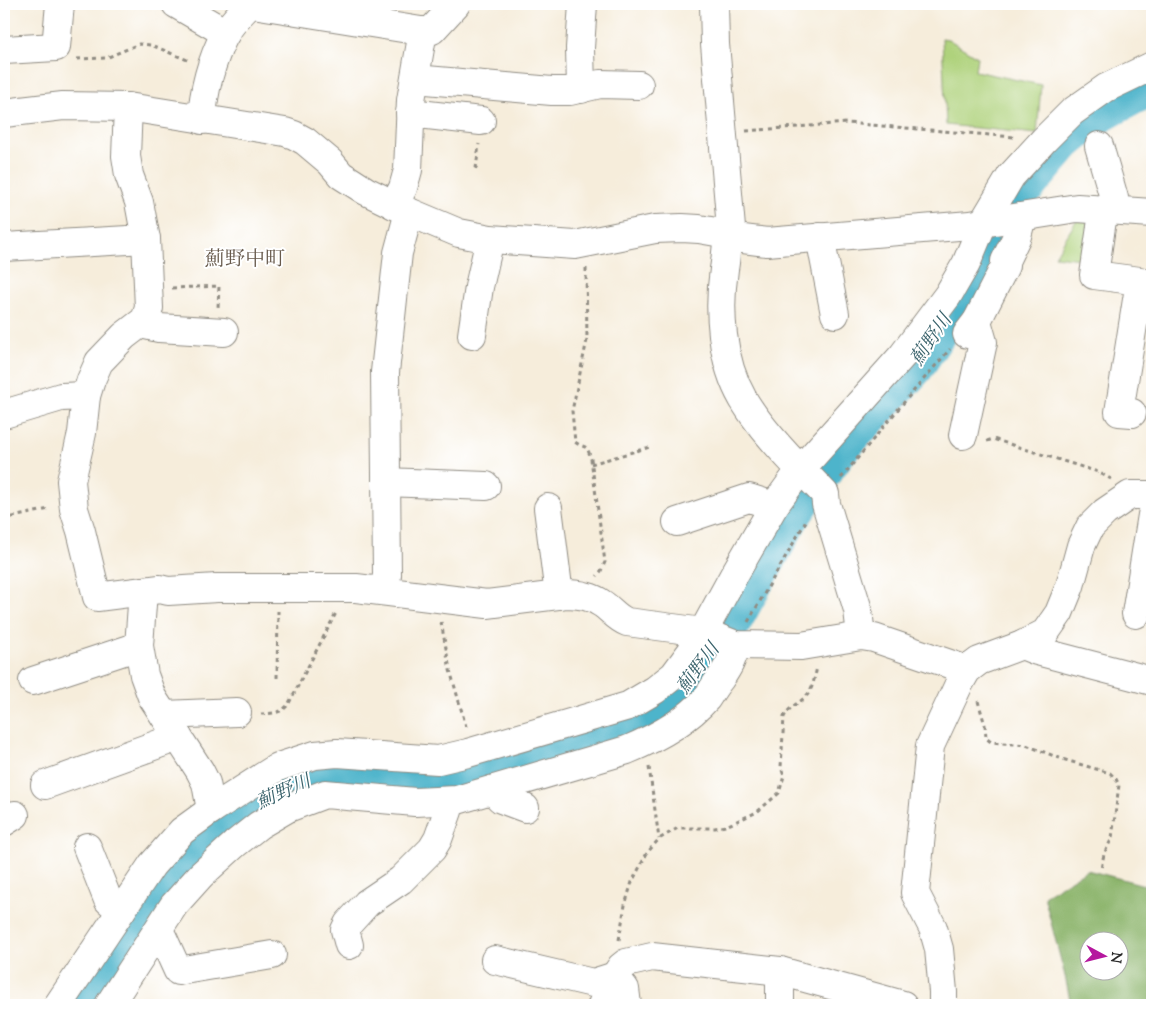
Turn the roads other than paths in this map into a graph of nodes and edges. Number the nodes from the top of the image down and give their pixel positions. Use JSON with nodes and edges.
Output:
{"nodes":[{"id":1,"x":60,"y":4,"type":"edge"},
{"id":2,"x":176,"y":4,"type":"edge"},
{"id":3,"x":251,"y":4,"type":"edge"},
{"id":4,"x":456,"y":4,"type":"edge"},
{"id":5,"x":583,"y":4,"type":"edge"},
{"id":6,"x":714,"y":4,"type":"edge"},
{"id":7,"x":423,"y":31,"type":"junction"},
{"id":8,"x":226,"y":33,"type":"junction"},
{"id":9,"x":4,"y":50,"type":"edge"},
{"id":10,"x":1152,"y":66,"type":"edge"},
{"id":11,"x":415,"y":79,"type":"junction"},
{"id":12,"x":639,"y":85,"type":"dead end"},
{"id":13,"x":581,"y":89,"type":"junction"},
{"id":14,"x":128,"y":107,"type":"junction"},
{"id":15,"x":4,"y":113,"type":"edge"},
{"id":16,"x":410,"y":113,"type":"junction"},
{"id":17,"x":202,"y":120,"type":"junction"},
{"id":18,"x":481,"y":121,"type":"dead end"},
{"id":19,"x":1099,"y":146,"type":"dead end"},
{"id":20,"x":402,"y":209,"type":"junction"},
{"id":21,"x":1109,"y":210,"type":"junction"},
{"id":22,"x":1152,"y":213,"type":"edge"},
{"id":23,"x":1022,"y":217,"type":"junction"},
{"id":24,"x":983,"y":223,"type":"junction"},
{"id":25,"x":728,"y":235,"type":"junction"},
{"id":26,"x":820,"y":237,"type":"junction"},
{"id":27,"x":146,"y":239,"type":"junction"},
{"id":28,"x":490,"y":239,"type":"junction"},
{"id":29,"x":4,"y":247,"type":"edge"},
{"id":30,"x":959,"y":278,"type":"junction"},
{"id":31,"x":990,"y":294,"type":"junction"},
{"id":32,"x":835,"y":314,"type":"dead end"},
{"id":33,"x":141,"y":324,"type":"junction"},
{"id":34,"x":220,"y":332,"type":"road end"},
{"id":35,"x":472,"y":334,"type":"dead end"},
{"id":36,"x":86,"y":396,"type":"junction"},
{"id":37,"x":1132,"y":413,"type":"dead end"},
{"id":38,"x":4,"y":414,"type":"edge"},
{"id":39,"x":974,"y":438,"type":"road end"},
{"id":40,"x":801,"y":469,"type":"junction"},
{"id":41,"x":386,"y":482,"type":"junction"},
{"id":42,"x":486,"y":486,"type":"dead end"},
{"id":43,"x":1148,"y":499,"type":"edge"},
{"id":44,"x":774,"y":506,"type":"junction"},
{"id":45,"x":548,"y":508,"type":"dead end"},
{"id":46,"x":677,"y":522,"type":"dead end"},
{"id":47,"x":143,"y":591,"type":"junction"},
{"id":48,"x":384,"y":591,"type":"junction"},
{"id":49,"x":559,"y":595,"type":"junction"},
{"id":50,"x":1136,"y":614,"type":"dead end"},
{"id":51,"x":703,"y":632,"type":"junction"},
{"id":52,"x":861,"y":636,"type":"junction"},
{"id":53,"x":736,"y":645,"type":"junction"},
{"id":54,"x":1022,"y":645,"type":"junction"},
{"id":55,"x":139,"y":646,"type":"junction"},
{"id":56,"x":967,"y":670,"type":"junction"},
{"id":57,"x":33,"y":681,"type":"dead end"},
{"id":58,"x":1152,"y":681,"type":"edge"},
{"id":59,"x":237,"y":712,"type":"road end"},
{"id":60,"x":171,"y":726,"type":"junction"},
{"id":61,"x":45,"y":785,"type":"dead end"},
{"id":62,"x":492,"y":790,"type":"junction"},
{"id":63,"x":449,"y":801,"type":"junction"},
{"id":64,"x":525,"y":808,"type":"dead end"},
{"id":65,"x":211,"y":810,"type":"junction"},
{"id":66,"x":87,"y":847,"type":"dead end"},
{"id":67,"x":121,"y":911,"type":"junction"},
{"id":68,"x":156,"y":935,"type":"junction"},
{"id":69,"x":349,"y":945,"type":"dead end"},
{"id":70,"x":272,"y":955,"type":"dead end"},
{"id":71,"x":495,"y":960,"type":"dead end"},
{"id":72,"x":780,"y":971,"type":"junction"},
{"id":73,"x":618,"y":972,"type":"junction"},
{"id":74,"x":841,"y":997,"type":"edge"},
{"id":75,"x":58,"y":1005,"type":"edge"},
{"id":76,"x":109,"y":1005,"type":"edge"},
{"id":77,"x":602,"y":1005,"type":"edge"},
{"id":78,"x":627,"y":1005,"type":"edge"},
{"id":79,"x":780,"y":1005,"type":"edge"},
{"id":80,"x":903,"y":1005,"type":"edge"},
{"id":81,"x":943,"y":1005,"type":"edge"}],
"edges":[{"from":1,"to":9,"type":"street"},
{"from":2,"to":8,"type":"street"},
{"from":3,"to":7,"type":"street"},
{"from":3,"to":8,"type":"street"},
{"from":4,"to":7,"type":"street"},
{"from":5,"to":13,"type":"street"},
{"from":6,"to":25,"type":"street"},
{"from":7,"to":11,"type":"street"},
{"from":8,"to":17,"type":"street"},
{"from":10,"to":24,"type":"street"},
{"from":11,"to":13,"type":"street"},
{"from":11,"to":16,"type":"street"},
{"from":12,"to":13,"type":"street"},
{"from":14,"to":15,"type":"street"},
{"from":14,"to":17,"type":"street"},
{"from":14,"to":27,"type":"street"},
{"from":16,"to":18,"type":"street"},
{"from":16,"to":20,"type":"street"},
{"from":17,"to":20,"type":"street"},
{"from":19,"to":21,"type":"street"},
{"from":20,"to":28,"type":"street"},
{"from":20,"to":41,"type":"street"},
{"from":21,"to":22,"type":"street"},
{"from":21,"to":23,"type":"street"},
{"from":21,"to":37,"type":"street"},
{"from":23,"to":24,"type":"street"},
{"from":23,"to":31,"type":"street"},
{"from":24,"to":26,"type":"street"},
{"from":24,"to":30,"type":"street"},
{"from":25,"to":26,"type":"street"},
{"from":25,"to":28,"type":"street"},
{"from":25,"to":40,"type":"street"},
{"from":26,"to":32,"type":"street"},
{"from":27,"to":29,"type":"street"},
{"from":27,"to":33,"type":"street"},
{"from":28,"to":35,"type":"street"},
{"from":30,"to":31,"type":"street"},
{"from":30,"to":40,"type":"street"},
{"from":31,"to":39,"type":"street"},
{"from":33,"to":34,"type":"street"},
{"from":33,"to":36,"type":"street"},
{"from":36,"to":38,"type":"street"},
{"from":36,"to":47,"type":"street"},
{"from":40,"to":44,"type":"street"},
{"from":40,"to":52,"type":"street"},
{"from":41,"to":42,"type":"street"},
{"from":41,"to":48,"type":"street"},
{"from":43,"to":50,"type":"street"},
{"from":43,"to":54,"type":"street"},
{"from":44,"to":46,"type":"street"},
{"from":44,"to":51,"type":"street"},
{"from":45,"to":49,"type":"street"},
{"from":47,"to":48,"type":"street"},
{"from":47,"to":55,"type":"street"},
{"from":48,"to":49,"type":"street"},
{"from":49,"to":51,"type":"street"},
{"from":51,"to":53,"type":"street"},
{"from":51,"to":65,"type":"street"},
{"from":52,"to":53,"type":"street"},
{"from":52,"to":56,"type":"street"},
{"from":53,"to":62,"type":"street"},
{"from":54,"to":56,"type":"street"},
{"from":54,"to":58,"type":"street"},
{"from":55,"to":57,"type":"street"},
{"from":55,"to":60,"type":"street"},
{"from":56,"to":81,"type":"street"},
{"from":59,"to":60,"type":"street"},
{"from":60,"to":61,"type":"street"},
{"from":60,"to":65,"type":"street"},
{"from":62,"to":63,"type":"street"},
{"from":62,"to":64,"type":"street"},
{"from":63,"to":68,"type":"street"},
{"from":63,"to":69,"type":"street"},
{"from":65,"to":67,"type":"street"},
{"from":66,"to":67,"type":"street"},
{"from":67,"to":75,"type":"street"},
{"from":68,"to":70,"type":"street"},
{"from":68,"to":76,"type":"street"},
{"from":71,"to":73,"type":"street"},
{"from":72,"to":73,"type":"street"},
{"from":72,"to":74,"type":"street"},
{"from":72,"to":79,"type":"street"},
{"from":73,"to":77,"type":"street"},
{"from":73,"to":78,"type":"street"},
{"from":74,"to":80,"type":"street"}]}
